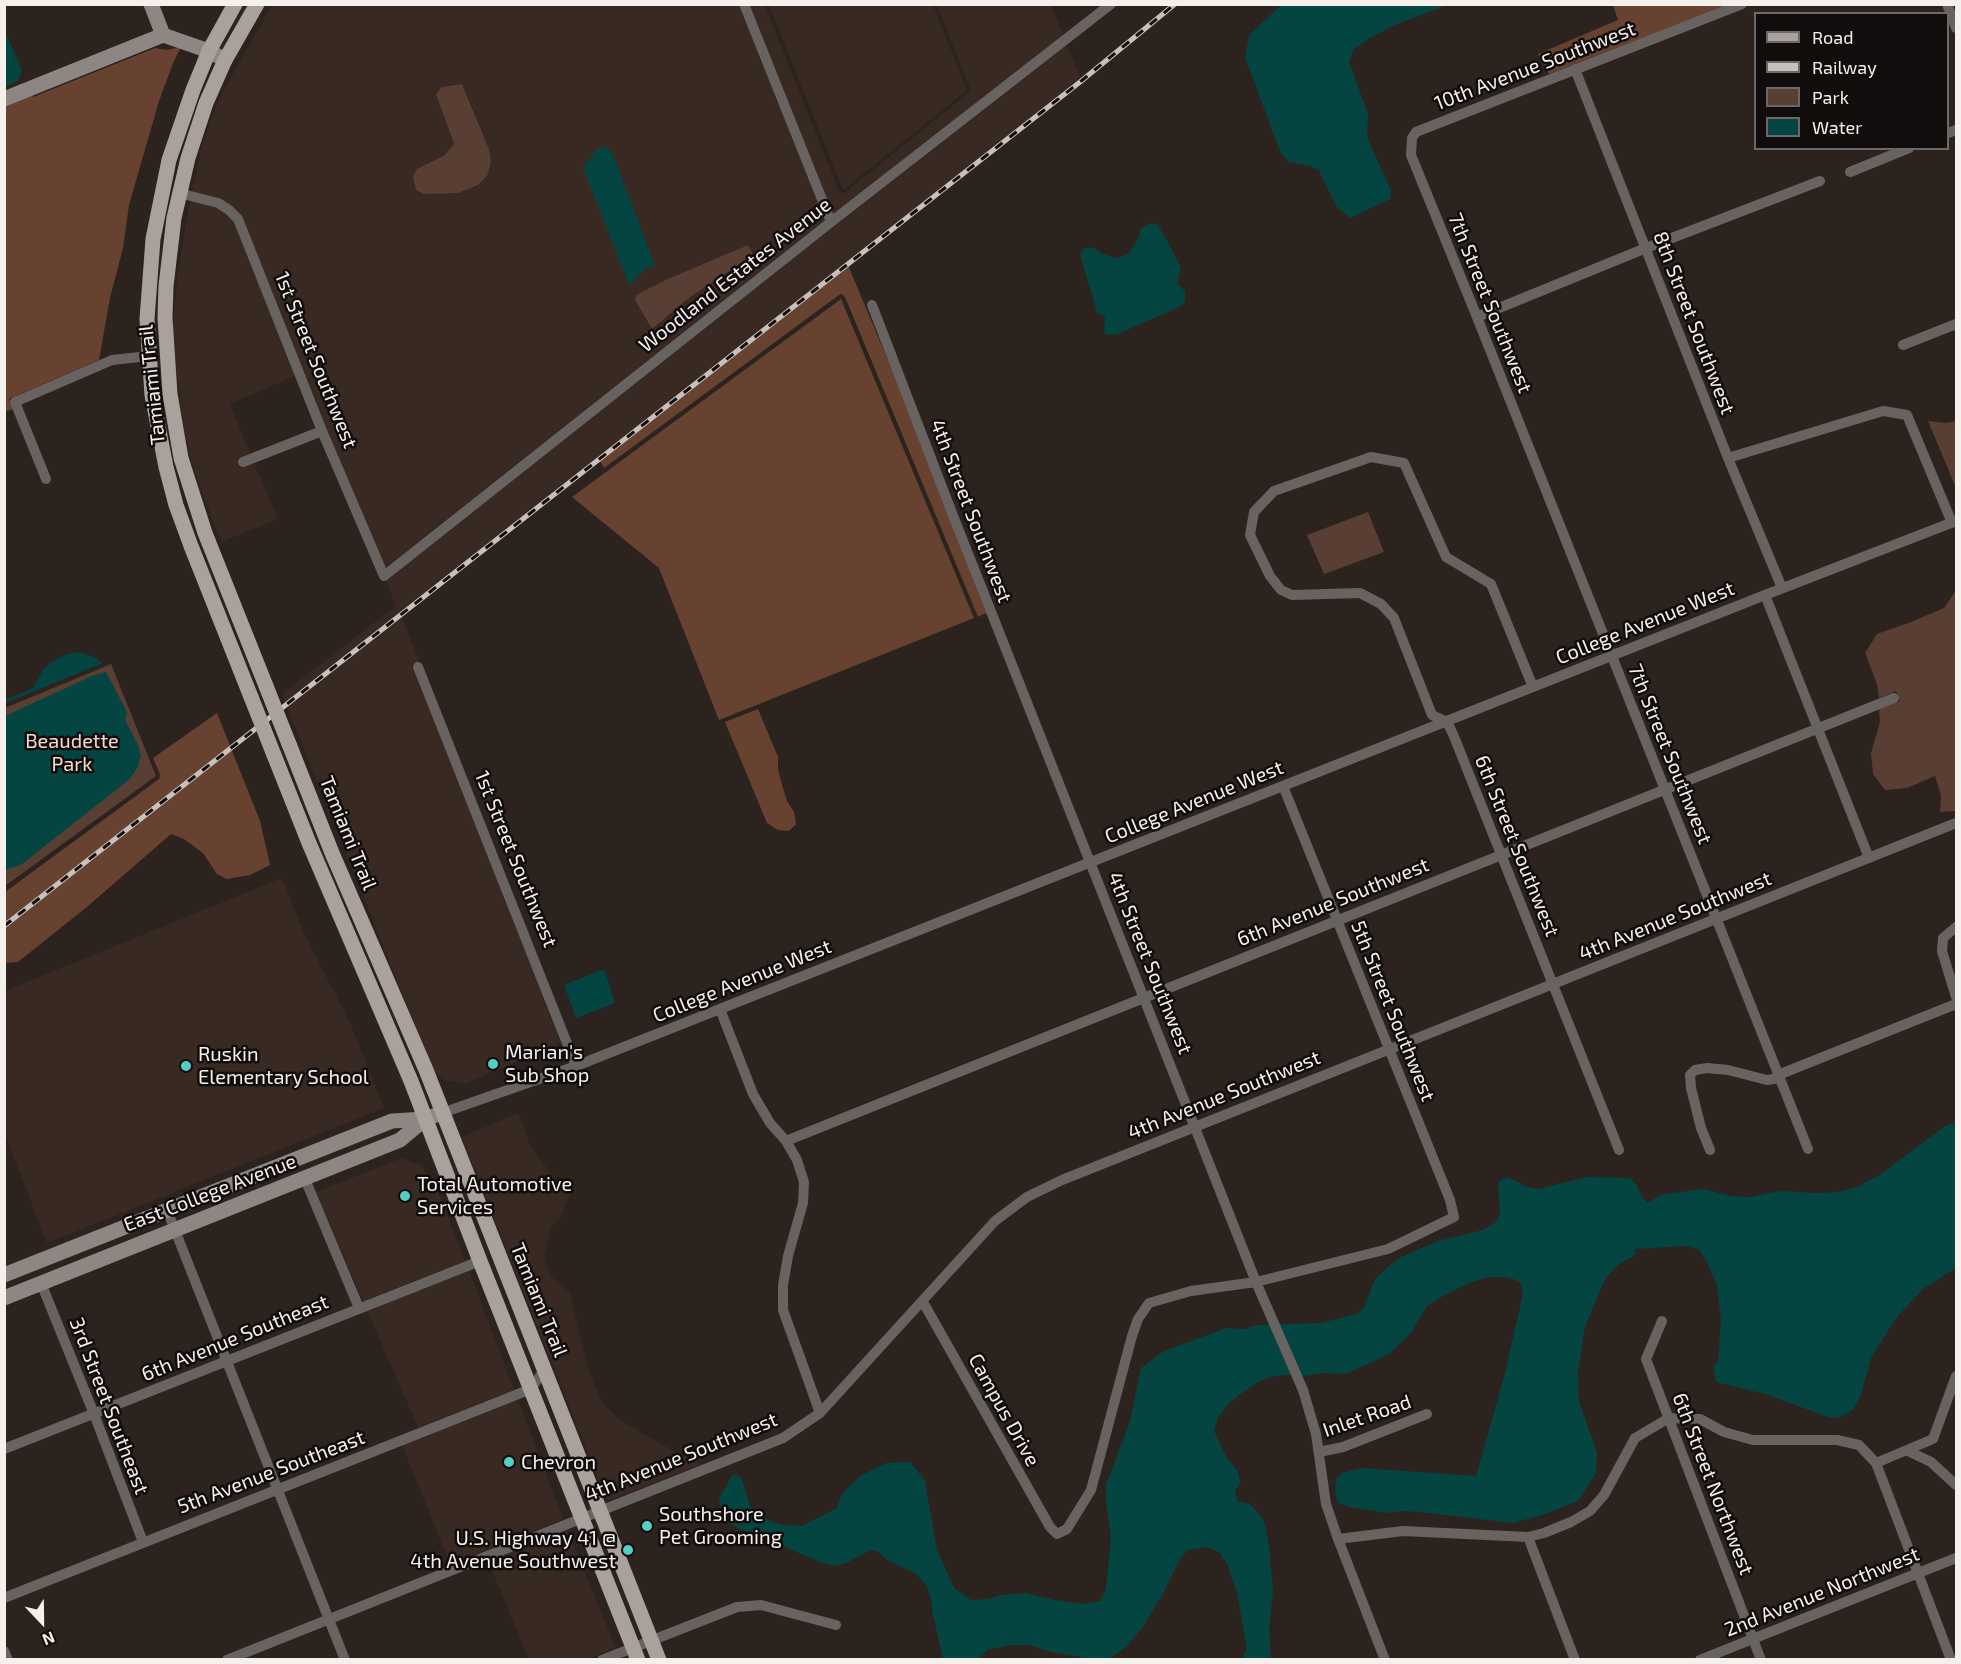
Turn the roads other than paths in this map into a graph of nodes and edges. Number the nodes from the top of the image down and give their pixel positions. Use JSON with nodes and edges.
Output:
{"nodes":[{"id":1,"x":151,"y":4,"type":"edge"},
{"id":2,"x":235,"y":4,"type":"edge"},
{"id":3,"x":256,"y":4,"type":"edge"},
{"id":4,"x":744,"y":4,"type":"edge"},
{"id":5,"x":1111,"y":4,"type":"edge"},
{"id":6,"x":1742,"y":4,"type":"edge"},
{"id":7,"x":1947,"y":4,"type":"edge"},
{"id":8,"x":1956,"y":28,"type":"edge"},
{"id":9,"x":163,"y":35,"type":"junction"},
{"id":10,"x":209,"y":51,"type":"junction"},
{"id":11,"x":225,"y":60,"type":"junction"},
{"id":12,"x":1575,"y":69,"type":"junction"},
{"id":13,"x":4,"y":99,"type":"edge"},
{"id":14,"x":1412,"y":138,"type":"joint"},
{"id":15,"x":1904,"y":150,"type":"edge"},
{"id":16,"x":1850,"y":172,"type":"dead end"},
{"id":17,"x":1820,"y":181,"type":"dead end"},
{"id":18,"x":179,"y":193,"type":"junction"},
{"id":19,"x":831,"y":222,"type":"junction"},
{"id":20,"x":1646,"y":248,"type":"junction"},
{"id":21,"x":872,"y":305,"type":"dead end"},
{"id":22,"x":1478,"y":317,"type":"junction"},
{"id":23,"x":1956,"y":324,"type":"edge"},
{"id":24,"x":1903,"y":345,"type":"dead end"},
{"id":25,"x":149,"y":356,"type":"junction"},
{"id":26,"x":322,"y":431,"type":"junction"},
{"id":27,"x":1728,"y":458,"type":"junction"},
{"id":28,"x":243,"y":462,"type":"dead end"},
{"id":29,"x":46,"y":479,"type":"dead end"},
{"id":30,"x":1954,"y":522,"type":"edge"},
{"id":31,"x":384,"y":576,"type":"joint"},
{"id":32,"x":1782,"y":588,"type":"junction"},
{"id":33,"x":1765,"y":595,"type":"junction"},
{"id":34,"x":1612,"y":656,"type":"junction"},
{"id":35,"x":418,"y":667,"type":"dead end"},
{"id":36,"x":1533,"y":687,"type":"junction"},
{"id":37,"x":1894,"y":698,"type":"dead end"},
{"id":38,"x":1447,"y":722,"type":"junction"},
{"id":39,"x":1817,"y":728,"type":"junction"},
{"id":40,"x":1283,"y":786,"type":"junction"},
{"id":41,"x":1664,"y":789,"type":"junction"},
{"id":42,"x":1956,"y":823,"type":"edge"},
{"id":43,"x":1501,"y":854,"type":"junction"},
{"id":44,"x":1869,"y":858,"type":"junction"},
{"id":45,"x":1090,"y":862,"type":"junction"},
{"id":46,"x":1337,"y":920,"type":"junction"},
{"id":47,"x":1716,"y":920,"type":"junction"},
{"id":48,"x":1956,"y":927,"type":"edge"},
{"id":49,"x":1552,"y":984,"type":"junction"},
{"id":50,"x":1144,"y":997,"type":"junction"},
{"id":51,"x":1956,"y":997,"type":"edge"},
{"id":52,"x":1956,"y":1004,"type":"edge"},
{"id":53,"x":720,"y":1009,"type":"junction"},
{"id":54,"x":1389,"y":1049,"type":"junction"},
{"id":55,"x":576,"y":1066,"type":"junction"},
{"id":56,"x":1778,"y":1076,"type":"junction"},
{"id":57,"x":442,"y":1113,"type":"junction"},
{"id":58,"x":425,"y":1119,"type":"junction"},
{"id":59,"x":1195,"y":1126,"type":"junction"},
{"id":60,"x":786,"y":1141,"type":"junction"},
{"id":61,"x":1808,"y":1149,"type":"dead end"},
{"id":62,"x":1619,"y":1150,"type":"dead end"},
{"id":63,"x":1710,"y":1150,"type":"dead end"},
{"id":64,"x":305,"y":1179,"type":"junction"},
{"id":65,"x":167,"y":1210,"type":"junction"},
{"id":66,"x":175,"y":1229,"type":"junction"},
{"id":67,"x":480,"y":1261,"type":"junction"},
{"id":68,"x":506,"y":1274,"type":"junction"},
{"id":69,"x":4,"y":1275,"type":"edge"},
{"id":70,"x":1256,"y":1282,"type":"junction"},
{"id":71,"x":41,"y":1283,"type":"junction"},
{"id":72,"x":4,"y":1298,"type":"edge"},
{"id":73,"x":923,"y":1302,"type":"junction"},
{"id":74,"x":359,"y":1308,"type":"junction"},
{"id":75,"x":1662,"y":1321,"type":"dead end"},
{"id":76,"x":227,"y":1360,"type":"junction"},
{"id":77,"x":544,"y":1370,"type":"junction"},
{"id":78,"x":1956,"y":1376,"type":"edge"},
{"id":79,"x":531,"y":1389,"type":"junction"},
{"id":80,"x":820,"y":1413,"type":"junction"},
{"id":81,"x":94,"y":1414,"type":"junction"},
{"id":82,"x":1427,"y":1414,"type":"dead end"},
{"id":83,"x":1669,"y":1418,"type":"junction"},
{"id":84,"x":4,"y":1449,"type":"edge"},
{"id":85,"x":1908,"y":1451,"type":"junction"},
{"id":86,"x":1319,"y":1452,"type":"junction"},
{"id":87,"x":1876,"y":1463,"type":"junction"},
{"id":88,"x":1956,"y":1485,"type":"edge"},
{"id":89,"x":279,"y":1488,"type":"junction"},
{"id":90,"x":601,"y":1510,"type":"junction"},
{"id":91,"x":581,"y":1517,"type":"junction"},
{"id":92,"x":1528,"y":1537,"type":"junction"},
{"id":93,"x":1338,"y":1539,"type":"junction"},
{"id":94,"x":143,"y":1542,"type":"junction"},
{"id":95,"x":1956,"y":1558,"type":"edge"},
{"id":96,"x":1917,"y":1573,"type":"junction"},
{"id":97,"x":4,"y":1598,"type":"edge"},
{"id":98,"x":329,"y":1619,"type":"junction"},
{"id":99,"x":836,"y":1625,"type":"dead end"},
{"id":100,"x":651,"y":1639,"type":"junction"},
{"id":101,"x":1752,"y":1639,"type":"junction"},
{"id":102,"x":4,"y":1651,"type":"edge"},
{"id":103,"x":635,"y":1653,"type":"edge"},
{"id":104,"x":8,"y":1659,"type":"edge"},
{"id":105,"x":227,"y":1659,"type":"edge"},
{"id":106,"x":345,"y":1659,"type":"edge"},
{"id":107,"x":602,"y":1659,"type":"edge"},
{"id":108,"x":659,"y":1659,"type":"edge"},
{"id":109,"x":1385,"y":1659,"type":"edge"},
{"id":110,"x":1575,"y":1659,"type":"edge"},
{"id":111,"x":1700,"y":1659,"type":"edge"},
{"id":112,"x":1761,"y":1659,"type":"edge"},
{"id":113,"x":1951,"y":1659,"type":"edge"}],
"edges":[{"from":1,"to":9,"type":"main road"},
{"from":2,"to":10,"type":"main road","name":"Tamiami Trail"},
{"from":3,"to":11,"type":"main road","name":"Tamiami Trail"},
{"from":4,"to":19,"type":"street"},
{"from":5,"to":19,"type":"street","name":"Woodland Estates Avenue"},
{"from":6,"to":12,"type":"street","name":"10th Avenue Southwest"},
{"from":7,"to":8,"type":"street"},
{"from":9,"to":10,"type":"main road"},
{"from":9,"to":13,"type":"main road"},
{"from":10,"to":11,"type":"main road"},
{"from":10,"to":25,"type":"main road","name":"Tamiami Trail"},
{"from":11,"to":18,"type":"main road","name":"Tamiami Trail"},
{"from":12,"to":14,"type":"street","name":"10th Avenue Southwest"},
{"from":12,"to":20,"type":"street","name":"8th Street Southwest"},
{"from":14,"to":22,"type":"street","name":"7th Street Southwest"},
{"from":15,"to":16,"type":"street"},
{"from":17,"to":20,"type":"street"},
{"from":18,"to":26,"type":"street","name":"1st Street Southwest"},
{"from":18,"to":57,"type":"main road","name":"Tamiami Trail","bridge":true},
{"from":19,"to":31,"type":"street","name":"Woodland Estates Avenue"},
{"from":20,"to":22,"type":"street"},
{"from":20,"to":27,"type":"street","name":"8th Street Southwest"},
{"from":21,"to":45,"type":"street","name":"4th Street Southwest"},
{"from":22,"to":34,"type":"street","name":"7th Street Southwest"},
{"from":23,"to":24,"type":"street"},
{"from":25,"to":29,"type":"street"},
{"from":25,"to":58,"type":"main road","name":"Tamiami Trail","bridge":true},
{"from":26,"to":28,"type":"street"},
{"from":26,"to":31,"type":"street","name":"1st Street Southwest"},
{"from":27,"to":30,"type":"street"},
{"from":27,"to":32,"type":"street","name":"8th Street Southwest"},
{"from":30,"to":32,"type":"street","name":"College Avenue West"},
{"from":32,"to":33,"type":"street","name":"College Avenue West"},
{"from":33,"to":34,"type":"street","name":"College Avenue West"},
{"from":33,"to":39,"type":"street"},
{"from":34,"to":36,"type":"street","name":"College Avenue West"},
{"from":34,"to":41,"type":"street","name":"7th Street Southwest"},
{"from":35,"to":55,"type":"street","name":"1st Street Southwest"},
{"from":36,"to":38,"type":"street","name":"College Avenue West"},
{"from":36,"to":38,"type":"street"},
{"from":37,"to":39,"type":"street","name":"6th Avenue Southwest"},
{"from":38,"to":40,"type":"street","name":"College Avenue West"},
{"from":38,"to":43,"type":"street","name":"6th Street Southwest"},
{"from":39,"to":41,"type":"street","name":"6th Avenue Southwest"},
{"from":39,"to":44,"type":"street"},
{"from":40,"to":45,"type":"street","name":"College Avenue West"},
{"from":40,"to":46,"type":"street","name":"5th Street Southwest"},
{"from":41,"to":43,"type":"street","name":"6th Avenue Southwest"},
{"from":41,"to":47,"type":"street","name":"7th Street Southwest"},
{"from":42,"to":44,"type":"street","name":"4th Avenue Southwest"},
{"from":43,"to":46,"type":"street","name":"6th Avenue Southwest"},
{"from":43,"to":49,"type":"street","name":"6th Street Southwest"},
{"from":44,"to":47,"type":"street","name":"4th Avenue Southwest"},
{"from":45,"to":50,"type":"street","name":"4th Street Southwest"},
{"from":45,"to":53,"type":"street","name":"College Avenue West"},
{"from":46,"to":50,"type":"street","name":"6th Avenue Southwest"},
{"from":46,"to":54,"type":"street","name":"5th Street Southwest"},
{"from":47,"to":49,"type":"street","name":"4th Avenue Southwest"},
{"from":47,"to":56,"type":"street","name":"7th Street Southwest"},
{"from":48,"to":51,"type":"street"},
{"from":49,"to":54,"type":"street","name":"4th Avenue Southwest"},
{"from":49,"to":62,"type":"street","name":"6th Street Southwest"},
{"from":50,"to":59,"type":"street","name":"4th Street Southwest"},
{"from":50,"to":60,"type":"street","name":"6th Avenue Southwest"},
{"from":52,"to":56,"type":"street"},
{"from":53,"to":55,"type":"street","name":"College Avenue West"},
{"from":53,"to":60,"type":"street"},
{"from":54,"to":59,"type":"street","name":"4th Avenue Southwest"},
{"from":54,"to":70,"type":"street","name":"5th Street Southwest"},
{"from":55,"to":57,"type":"street","name":"College Avenue West"},
{"from":56,"to":61,"type":"street","name":"7th Street Southwest"},
{"from":56,"to":63,"type":"street"},
{"from":57,"to":58,"type":"main road","name":"East College Avenue"},
{"from":57,"to":68,"type":"main road","name":"Tamiami Trail"},
{"from":58,"to":64,"type":"main road","name":"East College Avenue"},
{"from":58,"to":65,"type":"main road","name":"East College Avenue"},
{"from":58,"to":67,"type":"main road","name":"Tamiami Trail"},
{"from":59,"to":70,"type":"street","name":"4th Street Southwest"},
{"from":59,"to":73,"type":"street","name":"4th Avenue Southwest"},
{"from":60,"to":80,"type":"street"},
{"from":64,"to":66,"type":"main road","name":"East College Avenue"},
{"from":64,"to":74,"type":"street"},
{"from":65,"to":66,"type":"street"},
{"from":65,"to":69,"type":"main road","name":"East College Avenue"},
{"from":66,"to":71,"type":"main road","name":"East College Avenue"},
{"from":66,"to":76,"type":"street"},
{"from":67,"to":68,"type":"main road"},
{"from":67,"to":74,"type":"street","name":"6th Avenue Southeast"},
{"from":67,"to":79,"type":"main road","name":"Tamiami Trail"},
{"from":68,"to":77,"type":"main road","name":"Tamiami Trail"},
{"from":70,"to":73,"type":"street","name":"Campus Drive"},
{"from":70,"to":86,"type":"street","name":"4th Street Southwest"},
{"from":71,"to":72,"type":"main road","name":"East College Avenue"},
{"from":71,"to":81,"type":"street","name":"3rd Street Southeast"},
{"from":73,"to":80,"type":"street","name":"4th Avenue Southwest"},
{"from":74,"to":76,"type":"street","name":"6th Avenue Southeast"},
{"from":75,"to":83,"type":"street","name":"6th Street Northwest"},
{"from":76,"to":81,"type":"street","name":"6th Avenue Southeast"},
{"from":76,"to":89,"type":"street"},
{"from":77,"to":79,"type":"street"},
{"from":77,"to":90,"type":"main road","name":"Tamiami Trail"},
{"from":78,"to":85,"type":"street"},
{"from":79,"to":89,"type":"street","name":"5th Avenue Southeast"},
{"from":79,"to":91,"type":"main road","name":"Tamiami Trail"},
{"from":80,"to":90,"type":"street","name":"4th Avenue Southwest"},
{"from":81,"to":84,"type":"street","name":"6th Avenue Southeast"},
{"from":81,"to":94,"type":"street","name":"3rd Street Southeast"},
{"from":82,"to":86,"type":"street","name":"Inlet Road"},
{"from":83,"to":87,"type":"street"},
{"from":83,"to":92,"type":"street"},
{"from":83,"to":101,"type":"street","name":"6th Street Northwest"},
{"from":85,"to":87,"type":"street"},
{"from":85,"to":88,"type":"street"},
{"from":86,"to":93,"type":"street","name":"4th Street Southwest"},
{"from":87,"to":96,"type":"street"},
{"from":89,"to":94,"type":"street","name":"5th Avenue Southeast"},
{"from":89,"to":98,"type":"street"},
{"from":90,"to":91,"type":"street","name":"4th Avenue Southwest"},
{"from":90,"to":100,"type":"main road","name":"Tamiami Trail"},
{"from":91,"to":98,"type":"street","name":"4th Avenue Southwest"},
{"from":91,"to":103,"type":"main road","name":"Tamiami Trail"},
{"from":92,"to":93,"type":"street"},
{"from":92,"to":110,"type":"street"},
{"from":93,"to":109,"type":"street","name":"4th Street Southwest"},
{"from":94,"to":97,"type":"street","name":"5th Avenue Southeast"},
{"from":95,"to":96,"type":"street","name":"2nd Avenue Northwest"},
{"from":96,"to":101,"type":"street","name":"2nd Avenue Northwest"},
{"from":96,"to":113,"type":"street"},
{"from":98,"to":105,"type":"street","name":"4th Avenue Southwest"},
{"from":98,"to":106,"type":"street"},
{"from":99,"to":100,"type":"street"},
{"from":100,"to":103,"type":"street"},
{"from":100,"to":108,"type":"main road","name":"Tamiami Trail"},
{"from":101,"to":111,"type":"street","name":"2nd Avenue Northwest"},
{"from":101,"to":112,"type":"street","name":"6th Street Northwest"},
{"from":102,"to":104,"type":"street"},
{"from":103,"to":107,"type":"street"}]}
